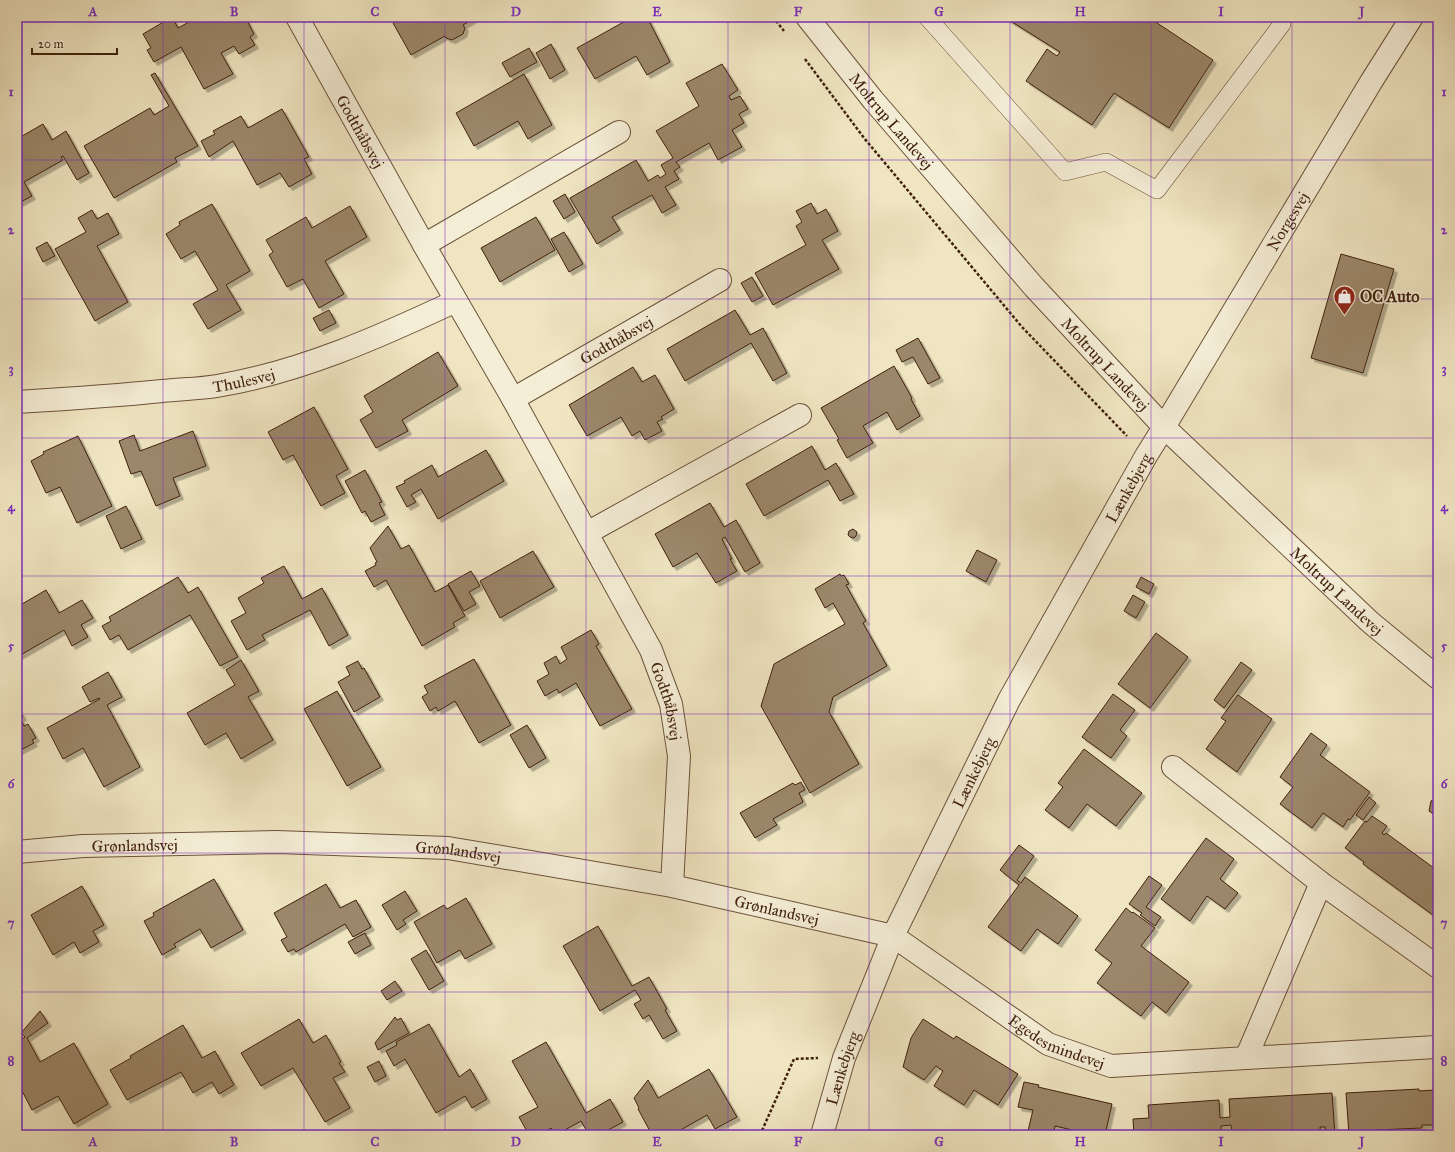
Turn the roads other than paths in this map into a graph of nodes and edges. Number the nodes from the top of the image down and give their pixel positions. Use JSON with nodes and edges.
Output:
{"nodes":[{"id":1,"x":297,"y":17,"type":"edge"},
{"id":2,"x":807,"y":17,"type":"edge"},
{"id":3,"x":927,"y":17,"type":"edge"},
{"id":4,"x":1412,"y":17,"type":"edge"},
{"id":5,"x":1282,"y":24,"type":"dead end"},
{"id":6,"x":618,"y":132,"type":"dead end"},
{"id":7,"x":424,"y":245,"type":"junction"},
{"id":8,"x":720,"y":280,"type":"dead end"},
{"id":9,"x":456,"y":301,"type":"junction"},
{"id":10,"x":513,"y":399,"type":"junction"},
{"id":11,"x":17,"y":402,"type":"edge"},
{"id":12,"x":800,"y":415,"type":"dead end"},
{"id":13,"x":1164,"y":427,"type":"junction"},
{"id":14,"x":587,"y":533,"type":"junction"},
{"id":15,"x":1438,"y":678,"type":"edge"},
{"id":16,"x":1173,"y":767,"type":"dead end"},
{"id":17,"x":17,"y":852,"type":"edge"},
{"id":18,"x":1321,"y":883,"type":"junction"},
{"id":19,"x":672,"y":886,"type":"junction"},
{"id":20,"x":893,"y":936,"type":"junction"},
{"id":21,"x":1438,"y":967,"type":"edge"},
{"id":22,"x":1438,"y":1045,"type":"edge"},
{"id":23,"x":1246,"y":1058,"type":"junction"},
{"id":24,"x":822,"y":1135,"type":"edge"}],
"edges":[{"from":1,"to":7,"type":"street","name":"Godthåbsvej"},
{"from":2,"to":13,"type":"street","name":"Moltrup Landevej"},
{"from":3,"to":5,"type":"lane"},
{"from":4,"to":13,"type":"street","name":"Norgesvej"},
{"from":6,"to":7,"type":"street"},
{"from":7,"to":9,"type":"street","name":"Godthåbsvej"},
{"from":8,"to":10,"type":"street","name":"Godthåbsvej"},
{"from":9,"to":10,"type":"street","name":"Godthåbsvej"},
{"from":9,"to":11,"type":"street","name":"Thulesvej"},
{"from":10,"to":14,"type":"street","name":"Godthåbsvej"},
{"from":12,"to":14,"type":"street"},
{"from":13,"to":15,"type":"street","name":"Moltrup Landevej"},
{"from":13,"to":20,"type":"street","name":"Lænkebjerg"},
{"from":14,"to":19,"type":"street","name":"Godthåbsvej"},
{"from":16,"to":18,"type":"street"},
{"from":17,"to":19,"type":"street","name":"Grønlandsvej"},
{"from":18,"to":21,"type":"street"},
{"from":18,"to":23,"type":"street"},
{"from":19,"to":20,"type":"street","name":"Grønlandsvej"},
{"from":20,"to":23,"type":"street","name":"Egedesmindevej"},
{"from":20,"to":24,"type":"street","name":"Lænkebjerg"},
{"from":22,"to":23,"type":"street","name":"Egedesmindevej"}]}
